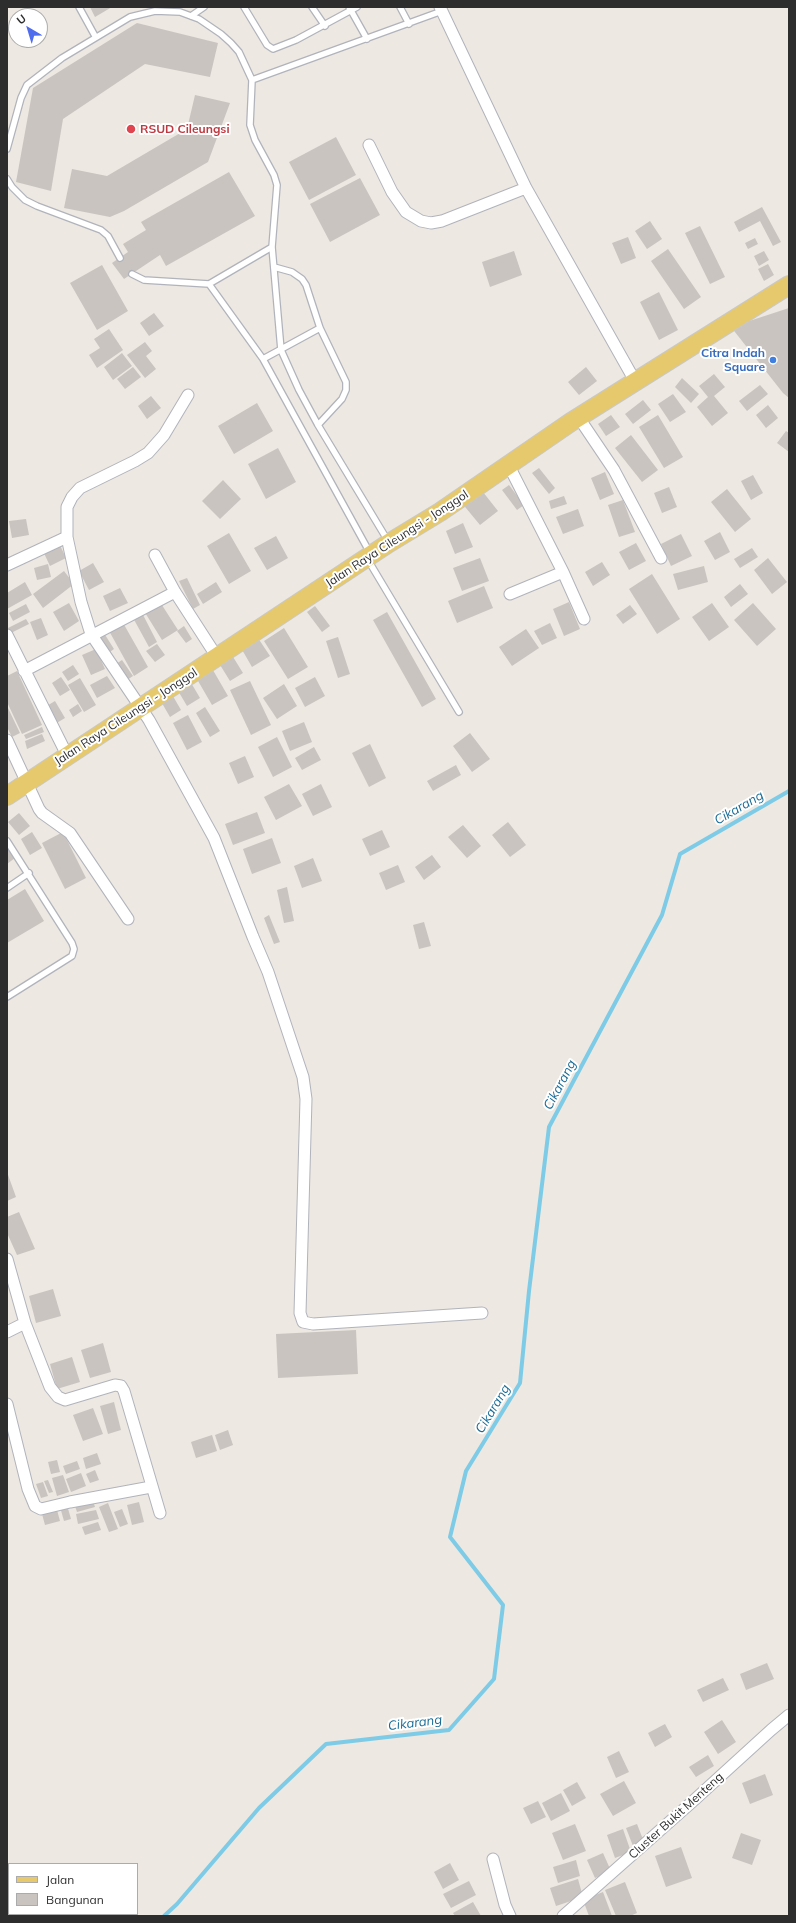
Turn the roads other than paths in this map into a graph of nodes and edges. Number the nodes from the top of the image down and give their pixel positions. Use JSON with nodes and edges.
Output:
{"nodes":[{"id":1,"x":79,"y":7,"type":"edge"},
{"id":2,"x":204,"y":7,"type":"edge"},
{"id":3,"x":244,"y":7,"type":"edge"},
{"id":4,"x":312,"y":7,"type":"edge"},
{"id":5,"x":357,"y":7,"type":"edge"},
{"id":6,"x":400,"y":7,"type":"edge"},
{"id":7,"x":350,"y":9,"type":"edge"},
{"id":8,"x":441,"y":9,"type":"edge"},
{"id":9,"x":191,"y":16,"type":"junction"},
{"id":10,"x":409,"y":24,"type":"junction"},
{"id":11,"x":325,"y":26,"type":"junction"},
{"id":12,"x":96,"y":36,"type":"junction"},
{"id":13,"x":367,"y":39,"type":"junction"},
{"id":14,"x":252,"y":80,"type":"junction"},
{"id":15,"x":369,"y":145,"type":"dead end"},
{"id":16,"x":7,"y":149,"type":"edge"},
{"id":17,"x":7,"y":179,"type":"edge"},
{"id":18,"x":526,"y":188,"type":"junction"},
{"id":19,"x":272,"y":247,"type":"junction"},
{"id":20,"x":120,"y":258,"type":"dead end"},
{"id":21,"x":274,"y":267,"type":"junction"},
{"id":22,"x":132,"y":274,"type":"dead end"},
{"id":23,"x":209,"y":284,"type":"junction"},
{"id":24,"x":789,"y":285,"type":"edge"},
{"id":25,"x":320,"y":328,"type":"junction"},
{"id":26,"x":281,"y":350,"type":"junction"},
{"id":27,"x":263,"y":359,"type":"junction"},
{"id":28,"x":635,"y":380,"type":"junction"},
{"id":29,"x":188,"y":395,"type":"dead end"},
{"id":30,"x":579,"y":418,"type":"junction"},
{"id":31,"x":318,"y":425,"type":"junction"},
{"id":32,"x":509,"y":466,"type":"junction"},
{"id":33,"x":67,"y":537,"type":"junction"},
{"id":34,"x":389,"y":543,"type":"junction"},
{"id":35,"x":155,"y":555,"type":"dead end"},
{"id":36,"x":369,"y":556,"type":"junction"},
{"id":37,"x":661,"y":558,"type":"dead end"},
{"id":38,"x":7,"y":565,"type":"edge"},
{"id":39,"x":563,"y":572,"type":"junction"},
{"id":40,"x":175,"y":592,"type":"junction"},
{"id":41,"x":510,"y":594,"type":"dead end"},
{"id":42,"x":584,"y":619,"type":"dead end"},
{"id":43,"x":91,"y":634,"type":"junction"},
{"id":44,"x":7,"y":635,"type":"edge"},
{"id":45,"x":217,"y":657,"type":"junction"},
{"id":46,"x":24,"y":670,"type":"junction"},
{"id":47,"x":141,"y":708,"type":"junction"},
{"id":48,"x":459,"y":712,"type":"dead end"},
{"id":49,"x":7,"y":740,"type":"edge"},
{"id":50,"x":67,"y":755,"type":"junction"},
{"id":51,"x":26,"y":783,"type":"junction"},
{"id":52,"x":7,"y":796,"type":"edge"},
{"id":53,"x":7,"y":841,"type":"edge"},
{"id":54,"x":29,"y":873,"type":"junction"},
{"id":55,"x":7,"y":888,"type":"edge"},
{"id":56,"x":128,"y":919,"type":"dead end"},
{"id":57,"x":7,"y":997,"type":"edge"},
{"id":58,"x":7,"y":1259,"type":"edge"},
{"id":59,"x":482,"y":1313,"type":"dead end"},
{"id":60,"x":25,"y":1323,"type":"junction"},
{"id":61,"x":7,"y":1332,"type":"edge"},
{"id":62,"x":7,"y":1404,"type":"edge"},
{"id":63,"x":151,"y":1487,"type":"junction"},
{"id":64,"x":160,"y":1513,"type":"dead end"},
{"id":65,"x":789,"y":1715,"type":"edge"},
{"id":66,"x":493,"y":1859,"type":"dead end"},
{"id":67,"x":510,"y":1916,"type":"edge"},
{"id":68,"x":563,"y":1916,"type":"edge"}],
"edges":[{"from":1,"to":12,"type":"lane"},
{"from":2,"to":9,"type":"lane"},
{"from":3,"to":11,"type":"lane"},
{"from":4,"to":11,"type":"lane"},
{"from":5,"to":7,"type":"lane"},
{"from":6,"to":10,"type":"lane"},
{"from":7,"to":11,"type":"lane"},
{"from":7,"to":13,"type":"lane"},
{"from":8,"to":10,"type":"lane"},
{"from":8,"to":18,"type":"street"},
{"from":9,"to":12,"type":"lane"},
{"from":9,"to":14,"type":"lane"},
{"from":10,"to":13,"type":"lane"},
{"from":12,"to":16,"type":"lane"},
{"from":13,"to":14,"type":"lane"},
{"from":14,"to":19,"type":"lane"},
{"from":15,"to":18,"type":"street"},
{"from":17,"to":20,"type":"lane"},
{"from":18,"to":28,"type":"street"},
{"from":19,"to":21,"type":"lane"},
{"from":19,"to":23,"type":"lane"},
{"from":21,"to":25,"type":"lane"},
{"from":21,"to":26,"type":"lane"},
{"from":22,"to":23,"type":"lane"},
{"from":23,"to":27,"type":"lane"},
{"from":24,"to":28,"type":"main road","name":"Jalan Raya Cileungsi - Jonggol"},
{"from":25,"to":26,"type":"lane"},
{"from":25,"to":31,"type":"lane"},
{"from":26,"to":27,"type":"lane"},
{"from":26,"to":31,"type":"lane"},
{"from":27,"to":36,"type":"lane"},
{"from":28,"to":30,"type":"main road","name":"Jalan Raya Cileungsi - Jonggol"},
{"from":29,"to":33,"type":"street"},
{"from":30,"to":32,"type":"main road","name":"Jalan Raya Cileungsi - Jonggol"},
{"from":30,"to":37,"type":"street"},
{"from":31,"to":34,"type":"lane"},
{"from":32,"to":34,"type":"main road","name":"Jalan Raya Cileungsi - Jonggol"},
{"from":32,"to":39,"type":"street"},
{"from":33,"to":38,"type":"street"},
{"from":33,"to":43,"type":"street"},
{"from":34,"to":36,"type":"main road","name":"Jalan Raya Cileungsi - Jonggol"},
{"from":35,"to":40,"type":"street"},
{"from":36,"to":45,"type":"main road","name":"Jalan Raya Cileungsi - Jonggol"},
{"from":36,"to":48,"type":"lane"},
{"from":39,"to":41,"type":"street"},
{"from":39,"to":42,"type":"street"},
{"from":40,"to":43,"type":"street"},
{"from":40,"to":45,"type":"street"},
{"from":43,"to":46,"type":"street"},
{"from":43,"to":47,"type":"street"},
{"from":44,"to":46,"type":"street"},
{"from":45,"to":47,"type":"main road","name":"Jalan Raya Cileungsi - Jonggol"},
{"from":46,"to":50,"type":"street"},
{"from":47,"to":50,"type":"main road","name":"Jalan Raya Cileungsi - Jonggol"},
{"from":47,"to":59,"type":"street"},
{"from":49,"to":51,"type":"street"},
{"from":50,"to":51,"type":"main road","name":"Jalan Raya Cileungsi - Jonggol"},
{"from":51,"to":52,"type":"main road","name":"Jalan Raya Cileungsi - Jonggol"},
{"from":51,"to":56,"type":"street"},
{"from":53,"to":54,"type":"lane"},
{"from":54,"to":55,"type":"lane"},
{"from":54,"to":57,"type":"lane"},
{"from":58,"to":60,"type":"street"},
{"from":60,"to":61,"type":"street"},
{"from":60,"to":63,"type":"street"},
{"from":62,"to":63,"type":"street"},
{"from":63,"to":64,"type":"street"},
{"from":65,"to":68,"type":"street","name":"Cluster Bukit Menteng"},
{"from":66,"to":67,"type":"street"}]}
